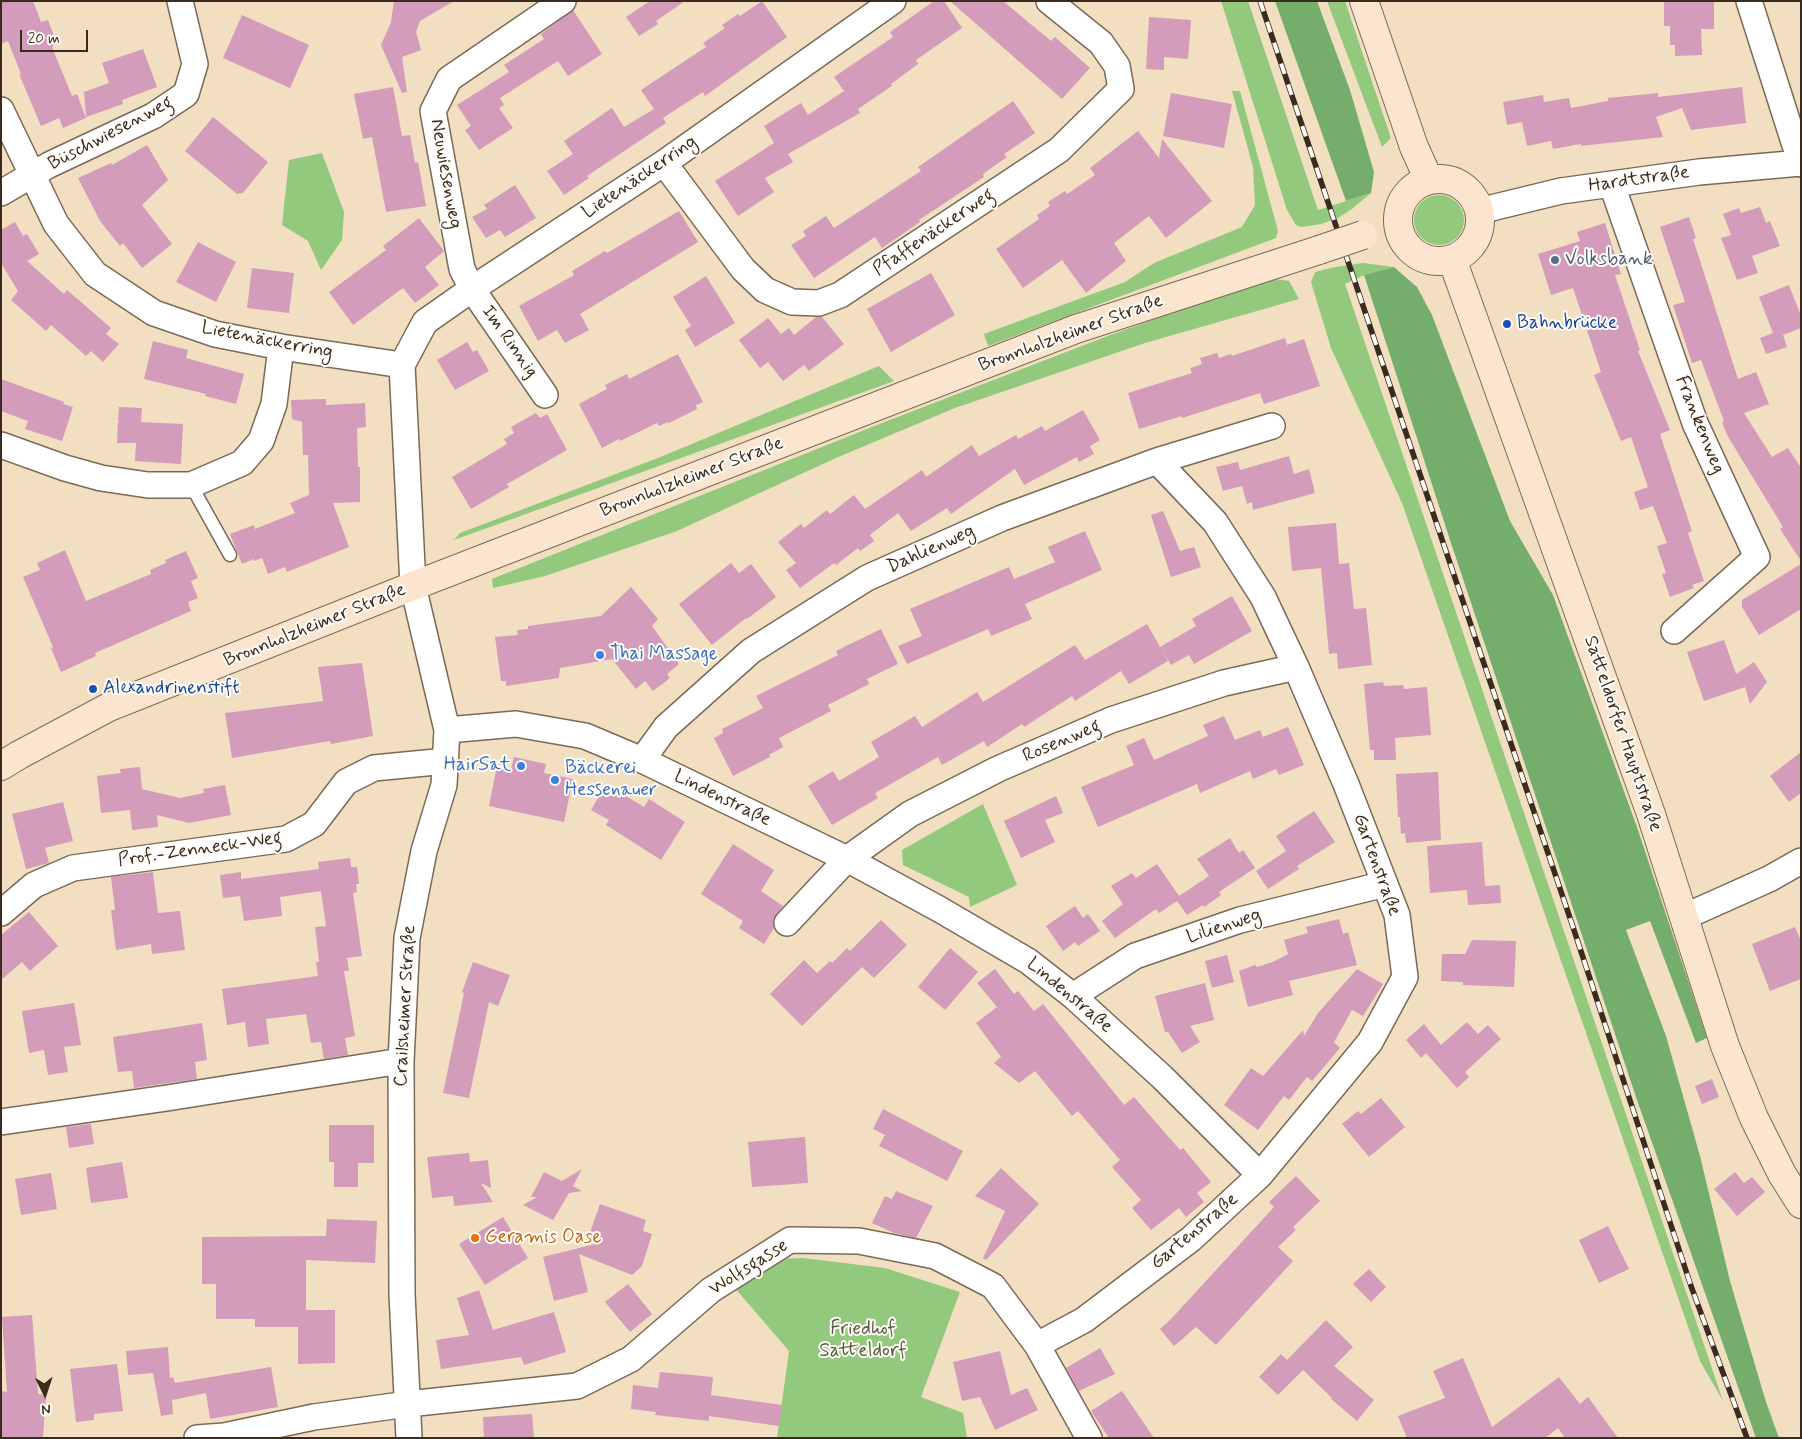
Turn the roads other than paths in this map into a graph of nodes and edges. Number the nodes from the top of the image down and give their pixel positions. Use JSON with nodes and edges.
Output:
{"nodes":[{"id":1,"x":180,"y":1,"type":"edge"},
{"id":2,"x":563,"y":1,"type":"edge"},
{"id":3,"x":893,"y":1,"type":"edge"},
{"id":4,"x":1048,"y":1,"type":"edge"},
{"id":5,"x":1364,"y":1,"type":"edge"},
{"id":6,"x":1750,"y":1,"type":"edge"},
{"id":7,"x":1,"y":110,"type":"edge"},
{"id":8,"x":664,"y":163,"type":"junction"},
{"id":9,"x":1801,"y":163,"type":"edge"},
{"id":10,"x":32,"y":176,"type":"junction"},
{"id":11,"x":1429,"y":180,"type":"junction"},
{"id":12,"x":1612,"y":185,"type":"junction"},
{"id":13,"x":1,"y":193,"type":"edge"},
{"id":14,"x":1479,"y":211,"type":"junction"},
{"id":15,"x":1399,"y":228,"type":"junction"},
{"id":16,"x":1452,"y":259,"type":"junction"},
{"id":17,"x":472,"y":289,"type":"junction"},
{"id":18,"x":281,"y":346,"type":"junction"},
{"id":19,"x":402,"y":365,"type":"junction"},
{"id":20,"x":545,"y":395,"type":"dead end"},
{"id":21,"x":1272,"y":426,"type":"dead end"},
{"id":22,"x":1,"y":445,"type":"edge"},
{"id":23,"x":1157,"y":461,"type":"junction"},
{"id":24,"x":191,"y":485,"type":"junction"},
{"id":25,"x":230,"y":555,"type":"dead end"},
{"id":26,"x":413,"y":586,"type":"junction"},
{"id":27,"x":1674,"y":631,"type":"dead end"},
{"id":28,"x":1296,"y":667,"type":"junction"},
{"id":29,"x":447,"y":730,"type":"junction"},
{"id":30,"x":642,"y":760,"type":"junction"},
{"id":31,"x":446,"y":761,"type":"junction"},
{"id":32,"x":1,"y":766,"type":"edge"},
{"id":33,"x":847,"y":859,"type":"junction"},
{"id":34,"x":1801,"y":862,"type":"edge"},
{"id":35,"x":1385,"y":884,"type":"junction"},
{"id":36,"x":1,"y":913,"type":"edge"},
{"id":37,"x":1684,"y":917,"type":"junction"},
{"id":38,"x":787,"y":923,"type":"dead end"},
{"id":39,"x":1073,"y":996,"type":"junction"},
{"id":40,"x":400,"y":1060,"type":"junction"},
{"id":41,"x":1,"y":1122,"type":"edge"},
{"id":42,"x":1260,"y":1175,"type":"junction"},
{"id":43,"x":1801,"y":1204,"type":"edge"},
{"id":44,"x":1038,"y":1345,"type":"junction"},
{"id":45,"x":408,"y":1404,"type":"junction"},
{"id":46,"x":224,"y":1437,"type":"edge"},
{"id":47,"x":197,"y":1438,"type":"edge"},
{"id":48,"x":409,"y":1438,"type":"edge"},
{"id":49,"x":1089,"y":1438,"type":"edge"}],
"edges":[{"from":1,"to":10,"type":"street","name":"Büschwiesenweg"},
{"from":2,"to":17,"type":"street","name":"Neuwiesenweg"},
{"from":3,"to":8,"type":"street","name":"Lietenäckerring"},
{"from":4,"to":8,"type":"street","name":"Pfaffenäckerweg"},
{"from":5,"to":11,"type":"street"},
{"from":6,"to":9,"type":"street"},
{"from":7,"to":10,"type":"street","name":"Lietenäckerring"},
{"from":8,"to":17,"type":"street","name":"Lietenäckerring"},
{"from":9,"to":12,"type":"street","name":"Hardtstraße"},
{"from":10,"to":13,"type":"street","name":"Büschwiesenweg"},
{"from":10,"to":18,"type":"street","name":"Lietenäckerring"},
{"from":11,"to":14,"type":"street"},
{"from":11,"to":15,"type":"street"},
{"from":12,"to":14,"type":"street","name":"Hardtstraße"},
{"from":12,"to":27,"type":"street","name":"Frankenweg"},
{"from":14,"to":16,"type":"street"},
{"from":15,"to":16,"type":"street"},
{"from":15,"to":26,"type":"street","name":"Bronnholzheimer Straße","bridge":true},
{"from":16,"to":37,"type":"street","name":"Satteldorfer Hauptstraße"},
{"from":17,"to":19,"type":"street","name":"Lietenäckerring"},
{"from":17,"to":20,"type":"street","name":"Im Rinnig"},
{"from":18,"to":19,"type":"street","name":"Lietenäckerring"},
{"from":18,"to":24,"type":"street"},
{"from":19,"to":26,"type":"street"},
{"from":21,"to":23,"type":"street","name":"Dahlienweg"},
{"from":22,"to":24,"type":"street"},
{"from":23,"to":28,"type":"street","name":"Gartenstraße"},
{"from":23,"to":30,"type":"street","name":"Dahlienweg"},
{"from":24,"to":25,"type":"lane"},
{"from":26,"to":29,"type":"street","name":"Crailsheimer Straße"},
{"from":26,"to":32,"type":"street","name":"Bronnholzheimer Straße"},
{"from":28,"to":33,"type":"street","name":"Rosenweg"},
{"from":28,"to":35,"type":"street","name":"Gartenstraße"},
{"from":29,"to":30,"type":"street","name":"Lindenstraße"},
{"from":29,"to":31,"type":"street","name":"Crailsheimer Straße"},
{"from":30,"to":33,"type":"street","name":"Lindenstraße"},
{"from":31,"to":36,"type":"street","name":"Prof.-Zenneck-Weg"},
{"from":31,"to":40,"type":"street","name":"Crailsheimer Straße"},
{"from":33,"to":38,"type":"street"},
{"from":33,"to":39,"type":"street","name":"Lindenstraße"},
{"from":34,"to":37,"type":"street"},
{"from":35,"to":39,"type":"street","name":"Lilienweg"},
{"from":35,"to":42,"type":"street","name":"Gartenstraße"},
{"from":37,"to":43,"type":"street","name":"Satteldorfer Hauptstraße"},
{"from":39,"to":42,"type":"street","name":"Lindenstraße"},
{"from":40,"to":41,"type":"street"},
{"from":40,"to":45,"type":"street","name":"Crailsheimer Straße"},
{"from":42,"to":44,"type":"street","name":"Gartenstraße"},
{"from":44,"to":45,"type":"street","name":"Wolfsgasse"},
{"from":44,"to":49,"type":"street","name":"Wolfsgasse"},
{"from":45,"to":46,"type":"street","name":"Wolfsgasse"},
{"from":45,"to":48,"type":"street"},
{"from":46,"to":47,"type":"street","name":"Wolfsgasse"}]}
